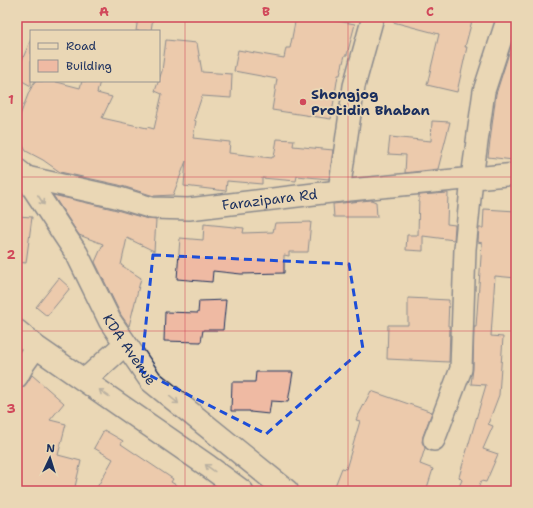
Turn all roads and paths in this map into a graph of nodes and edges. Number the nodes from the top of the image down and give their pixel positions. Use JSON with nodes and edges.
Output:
{"nodes":[{"id":1,"x":373,"y":17,"type":"edge"},
{"id":2,"x":508,"y":17,"type":"edge"},
{"id":3,"x":22,"y":173,"type":"edge"},
{"id":4,"x":516,"y":174,"type":"edge"},
{"id":5,"x":472,"y":178,"type":"junction"},
{"id":6,"x":339,"y":191,"type":"junction"},
{"id":7,"x":17,"y":331,"type":"edge"},
{"id":8,"x":125,"y":344,"type":"junction"},
{"id":9,"x":36,"y":347,"type":"junction"},
{"id":10,"x":17,"y":377,"type":"edge"},
{"id":11,"x":85,"y":380,"type":"junction"},
{"id":12,"x":434,"y":440,"type":"dead end"},
{"id":13,"x":242,"y":491,"type":"edge"},
{"id":14,"x":287,"y":491,"type":"edge"}],
"edges":[{"from":1,"to":6,"type":"street"},
{"from":2,"to":5,"type":"street"},
{"from":3,"to":6,"type":"street","name":"Farazipara Rd"},
{"from":3,"to":8,"type":"main road","name":"KDA Avenue","one_way":true},
{"from":4,"to":5,"type":"street","name":"Farazipara Rd"},
{"from":5,"to":6,"type":"street","name":"Farazipara Rd"},
{"from":5,"to":12,"type":"street"},
{"from":7,"to":9,"type":"main road"},
{"from":8,"to":11,"type":"main road"},
{"from":8,"to":14,"type":"main road","name":"KDA Avenue","one_way":true},
{"from":9,"to":10,"type":"street"},
{"from":9,"to":11,"type":"main road"},
{"from":13,"to":11,"type":"main road","one_way":true}]}
